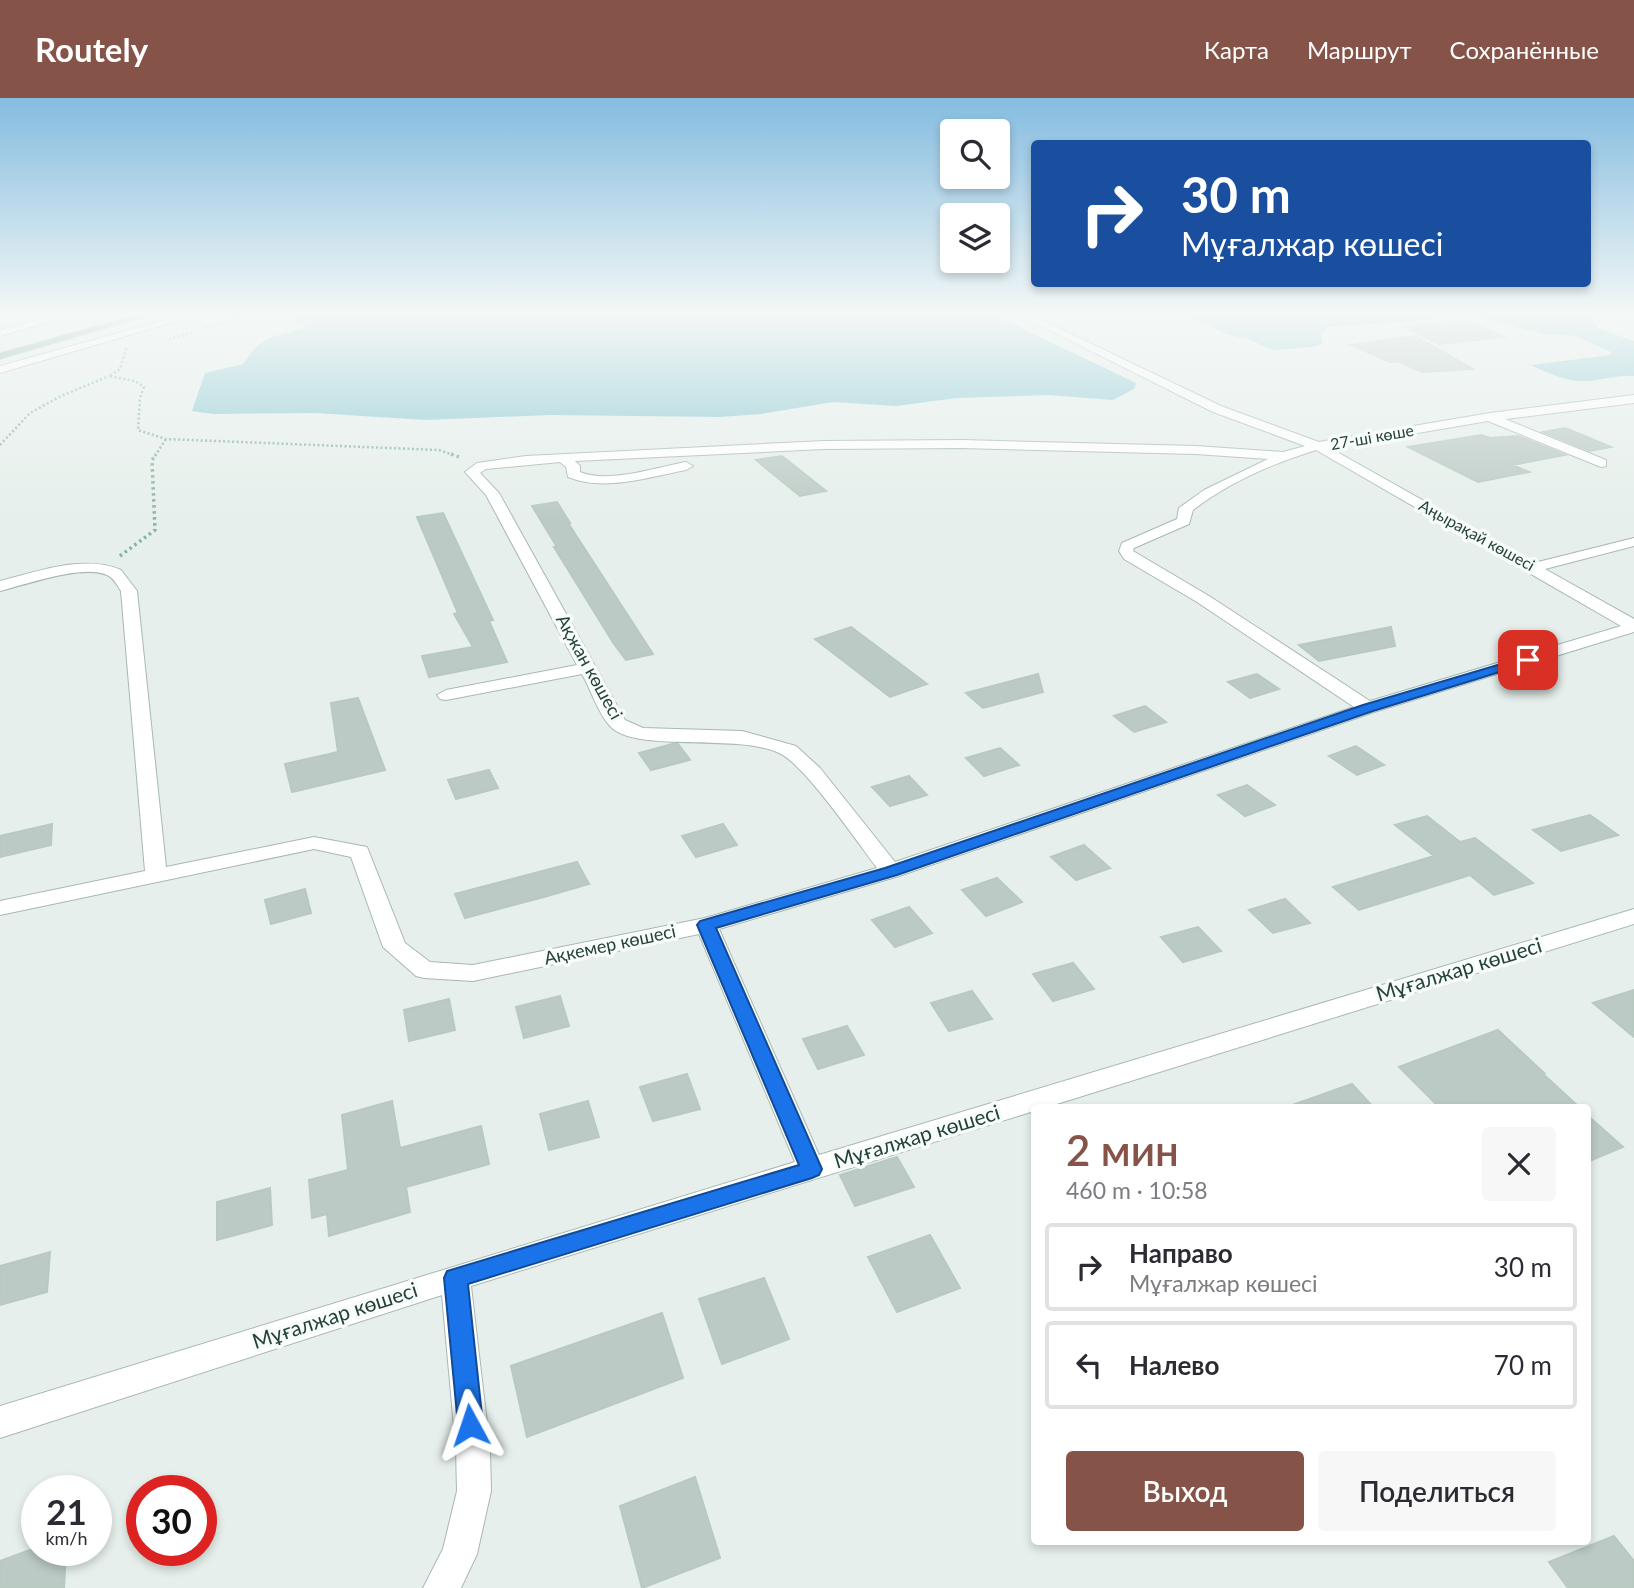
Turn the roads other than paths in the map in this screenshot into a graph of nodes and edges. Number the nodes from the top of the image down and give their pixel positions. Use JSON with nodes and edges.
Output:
{"nodes":[{"id":1,"x":1163,"y":383,"type":"edge"},
{"id":2,"x":1634,"y":399,"type":"edge"},
{"id":3,"x":1490,"y":417,"type":"junction"},
{"id":4,"x":1318,"y":446,"type":"junction"},
{"id":5,"x":1283,"y":456,"type":"junction"},
{"id":6,"x":564,"y":459,"type":"junction"},
{"id":7,"x":1601,"y":463,"type":"dead end"},
{"id":8,"x":695,"y":464,"type":"dead end"},
{"id":9,"x":1634,"y":542,"type":"edge"},
{"id":10,"x":1535,"y":567,"type":"junction"},
{"id":11,"x":0,"y":586,"type":"edge"},
{"id":12,"x":1634,"y":627,"type":"edge"},
{"id":13,"x":589,"y":668,"type":"junction"},
{"id":14,"x":446,"y":695,"type":"dead end"},
{"id":15,"x":1368,"y":708,"type":"junction"},
{"id":16,"x":891,"y":871,"type":"junction"},
{"id":17,"x":156,"y":874,"type":"junction"},
{"id":18,"x":0,"y":908,"type":"edge"},
{"id":19,"x":1634,"y":916,"type":"edge"},
{"id":20,"x":706,"y":925,"type":"junction"},
{"id":21,"x":812,"y":1169,"type":"junction"},
{"id":22,"x":456,"y":1278,"type":"junction"},
{"id":23,"x":0,"y":1422,"type":"edge"},
{"id":24,"x":441,"y":1588,"type":"edge"}],
"edges":[{"from":1,"to":4,"type":"street","name":"Аңырақай көшесі"},
{"from":2,"to":3,"type":"street","name":"27-ші көше"},
{"from":3,"to":4,"type":"street","name":"27-ші көше"},
{"from":3,"to":7,"type":"street"},
{"from":4,"to":5,"type":"street","name":"27-ші көше"},
{"from":4,"to":10,"type":"street","name":"Аңырақай көшесі"},
{"from":5,"to":6,"type":"street"},
{"from":5,"to":15,"type":"street"},
{"from":6,"to":8,"type":"street"},
{"from":6,"to":13,"type":"street","name":"Ақжан көшесі"},
{"from":9,"to":10,"type":"street"},
{"from":10,"to":12,"type":"street","name":"Аңырақай көшесі"},
{"from":11,"to":17,"type":"street"},
{"from":12,"to":15,"type":"street","name":"Ақкемер көшесі"},
{"from":13,"to":14,"type":"street"},
{"from":13,"to":16,"type":"street","name":"Ақжан көшесі"},
{"from":15,"to":16,"type":"street","name":"Ақкемер көшесі"},
{"from":16,"to":20,"type":"street","name":"Ақкемер көшесі"},
{"from":17,"to":18,"type":"street","name":"Ақкемер көшесі"},
{"from":17,"to":20,"type":"street","name":"Ақкемер көшесі"},
{"from":19,"to":21,"type":"street","name":"Мұғалжар көшесі"},
{"from":20,"to":21,"type":"street"},
{"from":21,"to":22,"type":"street","name":"Мұғалжар көшесі"},
{"from":22,"to":23,"type":"street","name":"Мұғалжар көшесі"},
{"from":22,"to":24,"type":"street"}]}
